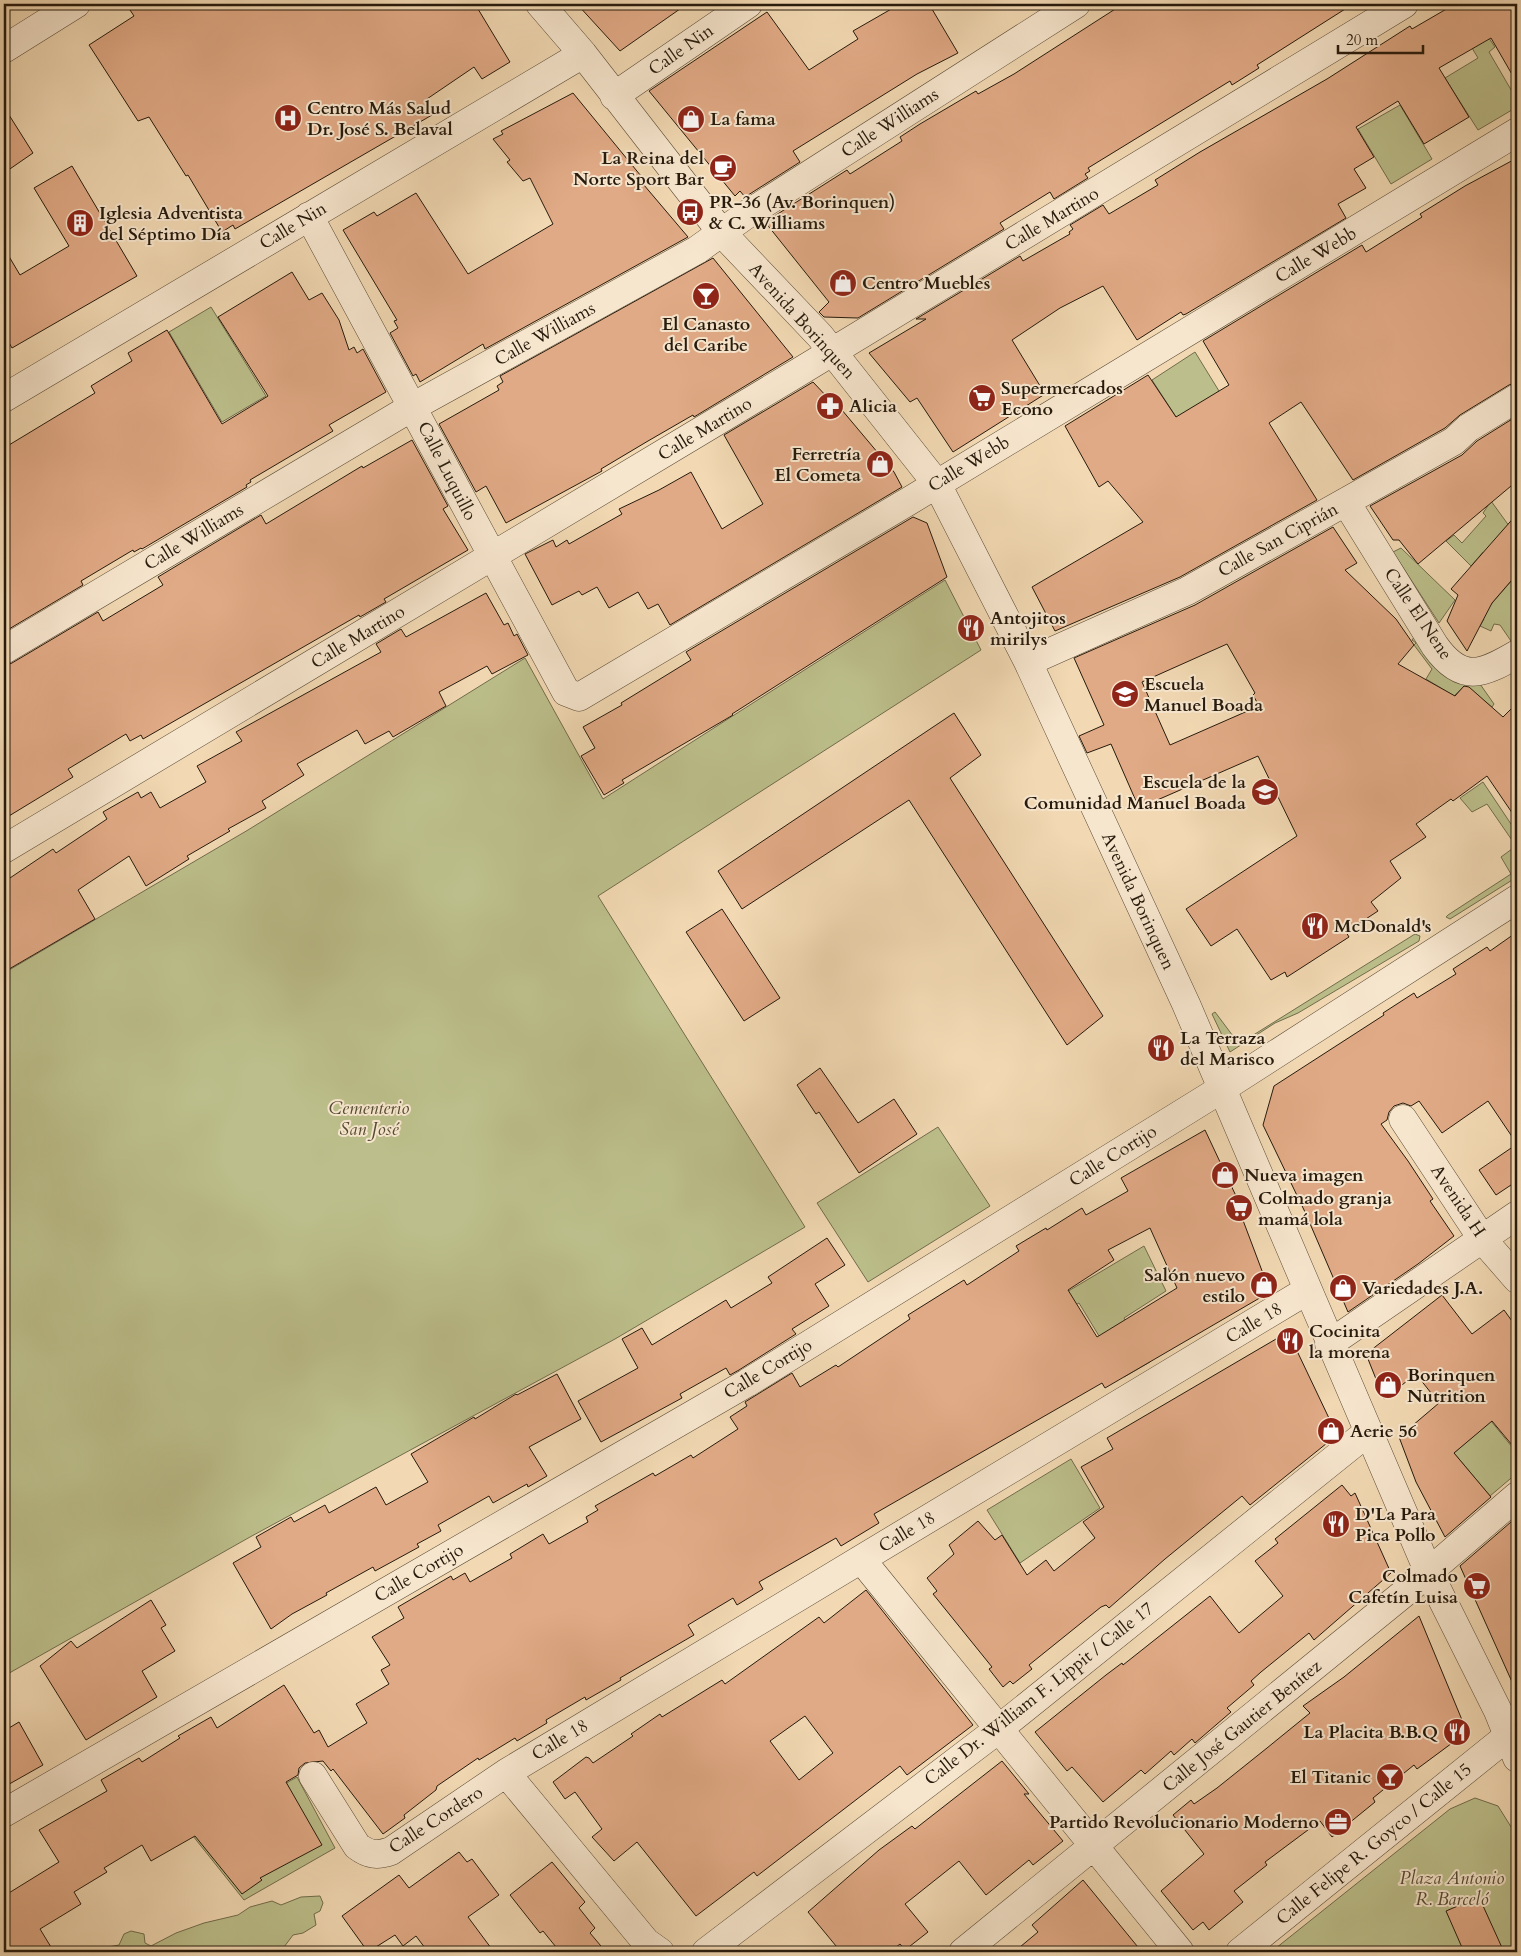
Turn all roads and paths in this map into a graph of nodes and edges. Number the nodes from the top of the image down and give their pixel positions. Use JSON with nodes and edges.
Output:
{"nodes":[{"id":1,"x":76,"y":4,"type":"edge"},
{"id":2,"x":540,"y":4,"type":"edge"},
{"id":3,"x":748,"y":4,"type":"edge"},
{"id":4,"x":1076,"y":4,"type":"edge"},
{"id":5,"x":1404,"y":4,"type":"edge"},
{"id":6,"x":4,"y":49,"type":"edge"},
{"id":7,"x":583,"y":54,"type":"junction"},
{"id":8,"x":614,"y":96,"type":"junction"},
{"id":9,"x":1517,"y":132,"type":"edge"},
{"id":10,"x":309,"y":216,"type":"junction"},
{"id":11,"x":722,"y":233,"type":"junction"},
{"id":12,"x":833,"y":352,"type":"junction"},
{"id":13,"x":4,"y":398,"type":"edge"},
{"id":14,"x":1517,"y":398,"type":"edge"},
{"id":15,"x":414,"y":406,"type":"junction"},
{"id":16,"x":937,"y":484,"type":"junction"},
{"id":17,"x":1346,"y":502,"type":"junction"},
{"id":18,"x":492,"y":557,"type":"junction"},
{"id":19,"x":4,"y":650,"type":"edge"},
{"id":20,"x":1517,"y":654,"type":"edge"},
{"id":21,"x":1028,"y":662,"type":"junction"},
{"id":22,"x":600,"y":687,"type":"joint"},
{"id":23,"x":4,"y":848,"type":"edge"},
{"id":24,"x":1517,"y":899,"type":"edge"},
{"id":25,"x":1223,"y":1088,"type":"junction"},
{"id":26,"x":1403,"y":1120,"type":"dead end"},
{"id":27,"x":1517,"y":1215,"type":"edge"},
{"id":28,"x":1483,"y":1240,"type":"junction"},
{"id":29,"x":1517,"y":1279,"type":"edge"},
{"id":30,"x":1308,"y":1290,"type":"junction"},
{"id":31,"x":1329,"y":1344,"type":"junction"},
{"id":32,"x":1368,"y":1432,"type":"junction"},
{"id":33,"x":1517,"y":1496,"type":"edge"},
{"id":34,"x":861,"y":1560,"type":"junction"},
{"id":35,"x":1428,"y":1573,"type":"junction"},
{"id":36,"x":1000,"y":1728,"type":"junction"},
{"id":37,"x":1512,"y":1732,"type":"edge"},
{"id":38,"x":506,"y":1773,"type":"junction"},
{"id":39,"x":313,"y":1776,"type":"dead end"},
{"id":40,"x":4,"y":1813,"type":"edge"},
{"id":41,"x":1095,"y":1846,"type":"junction"},
{"id":42,"x":660,"y":1952,"type":"edge"},
{"id":43,"x":706,"y":1952,"type":"edge"},
{"id":44,"x":963,"y":1952,"type":"edge"},
{"id":45,"x":1180,"y":1952,"type":"edge"},
{"id":46,"x":1240,"y":1952,"type":"edge"}],
"edges":[{"from":1,"to":6,"type":"street"},
{"from":2,"to":7,"type":"street","name":"Avenida Borinquen"},
{"from":3,"to":8,"type":"street","name":"Calle Nin"},
{"from":4,"to":11,"type":"street","name":"Calle Williams"},
{"from":5,"to":12,"type":"street","name":"Calle Martino"},
{"from":7,"to":8,"type":"street","name":"Avenida Borinquen"},
{"from":7,"to":10,"type":"street","name":"Calle Nin"},
{"from":8,"to":11,"type":"street","name":"Avenida Borinquen"},
{"from":9,"to":16,"type":"street","name":"Calle Webb"},
{"from":10,"to":13,"type":"street","name":"Calle Nin"},
{"from":10,"to":15,"type":"street","name":"Calle Luquillo"},
{"from":11,"to":12,"type":"street","name":"Avenida Borinquen"},
{"from":11,"to":15,"type":"street","name":"Calle Williams"},
{"from":12,"to":16,"type":"street","name":"Avenida Borinquen"},
{"from":12,"to":18,"type":"street","name":"Calle Martino"},
{"from":14,"to":17,"type":"street","name":"Calle San Ciprián"},
{"from":15,"to":18,"type":"street","name":"Calle Luquillo"},
{"from":15,"to":19,"type":"street","name":"Calle Williams"},
{"from":16,"to":21,"type":"street","name":"Avenida Borinquen"},
{"from":16,"to":22,"type":"street","name":"Calle Webb"},
{"from":17,"to":20,"type":"street","name":"Calle El Nene"},
{"from":17,"to":21,"type":"street","name":"Calle San Ciprián"},
{"from":18,"to":22,"type":"street","name":"Calle Luquillo"},
{"from":18,"to":23,"type":"street","name":"Calle Martino"},
{"from":21,"to":25,"type":"street","name":"Avenida Borinquen"},
{"from":24,"to":25,"type":"street","name":"Calle Cortijo"},
{"from":25,"to":30,"type":"street","name":"Avenida Borinquen"},
{"from":25,"to":40,"type":"street","name":"Calle Cortijo"},
{"from":26,"to":28,"type":"street","name":"Avenida H"},
{"from":27,"to":28,"type":"street"},
{"from":28,"to":29,"type":"street","name":"Avenida H"},
{"from":28,"to":31,"type":"street"},
{"from":30,"to":31,"type":"street","name":"Avenida Borinquen"},
{"from":30,"to":34,"type":"street","name":"Calle 18"},
{"from":31,"to":32,"type":"street","name":"Avenida Borinquen"},
{"from":32,"to":35,"type":"street","name":"Avenida Borinquen"},
{"from":32,"to":36,"type":"street","name":"Calle Dr. William F. Lippit / Calle 17"},
{"from":33,"to":35,"type":"street","name":"Calle José Gautier Benítez"},
{"from":34,"to":36,"type":"street"},
{"from":34,"to":38,"type":"street","name":"Calle 18"},
{"from":35,"to":37,"type":"street","name":"Avenida Borinquen"},
{"from":35,"to":41,"type":"street","name":"Calle José Gautier Benítez"},
{"from":36,"to":41,"type":"street"},
{"from":36,"to":43,"type":"street","name":"Calle Dr. William F. Lippit / Calle 17"},
{"from":37,"to":46,"type":"street","name":"Calle Felipe R. Goyco / Calle 15"},
{"from":38,"to":39,"type":"street","name":"Calle Cordero"},
{"from":38,"to":42,"type":"street"},
{"from":41,"to":44,"type":"street","name":"Calle José Gautier Benítez"},
{"from":41,"to":45,"type":"street"}]}
